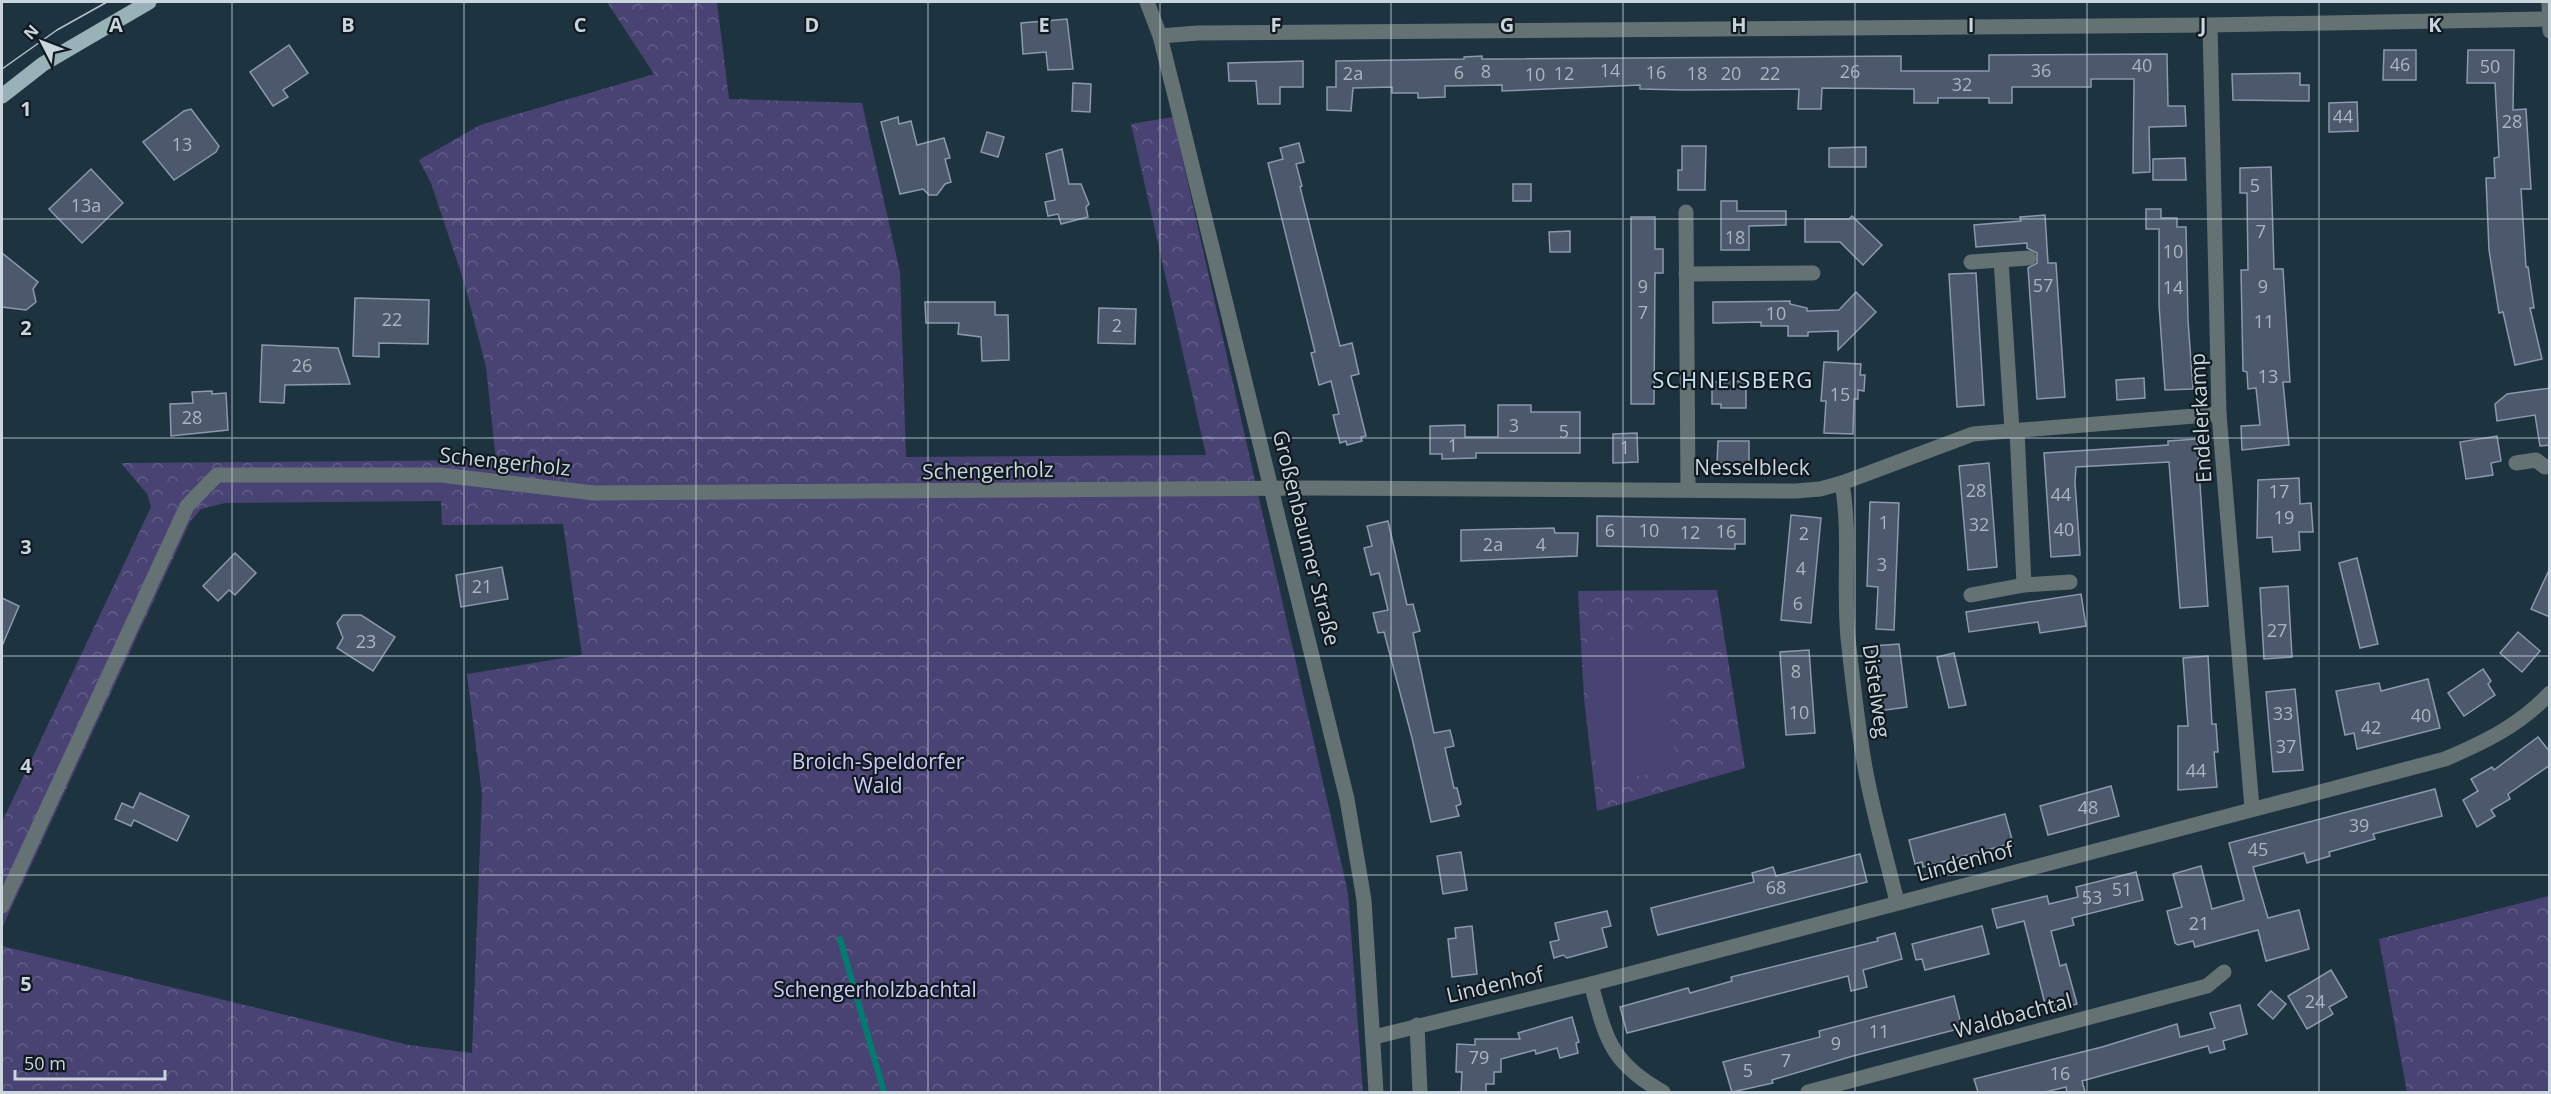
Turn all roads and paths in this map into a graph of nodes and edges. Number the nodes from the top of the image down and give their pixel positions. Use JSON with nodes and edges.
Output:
{"nodes":[{"id":1,"x":149,"y":2,"type":"edge"},
{"id":2,"x":1147,"y":2,"type":"edge"},
{"id":3,"x":2549,"y":2,"type":"edge"},
{"id":4,"x":2549,"y":19,"type":"edge"},
{"id":5,"x":2210,"y":25,"type":"junction"},
{"id":6,"x":2550,"y":31,"type":"edge"},
{"id":7,"x":1160,"y":36,"type":"junction"},
{"id":8,"x":2,"y":96,"type":"edge"},
{"id":9,"x":1686,"y":212,"type":"dead end"},
{"id":10,"x":2029,"y":258,"type":"dead end"},
{"id":11,"x":2001,"y":260,"type":"junction"},
{"id":12,"x":1971,"y":262,"type":"dead end"},
{"id":13,"x":1813,"y":273,"type":"dead end"},
{"id":14,"x":1686,"y":274,"type":"junction"},
{"id":15,"x":2220,"y":414,"type":"junction"},
{"id":16,"x":2014,"y":430,"type":"junction"},
{"id":17,"x":2516,"y":463,"type":"dead end"},
{"id":18,"x":2550,"y":466,"type":"edge"},
{"id":19,"x":1842,"y":483,"type":"junction"},
{"id":20,"x":1273,"y":488,"type":"junction"},
{"id":21,"x":1688,"y":488,"type":"junction"},
{"id":22,"x":2070,"y":582,"type":"dead end"},
{"id":23,"x":2024,"y":585,"type":"junction"},
{"id":24,"x":1971,"y":595,"type":"dead end"},
{"id":25,"x":2550,"y":693,"type":"edge"},
{"id":26,"x":2252,"y":807,"type":"junction"},
{"id":27,"x":1897,"y":902,"type":"junction"},
{"id":28,"x":2,"y":906,"type":"edge"},
{"id":29,"x":2224,"y":972,"type":"dead end"},
{"id":30,"x":1591,"y":984,"type":"junction"},
{"id":31,"x":1417,"y":1025,"type":"junction"},
{"id":32,"x":1374,"y":1037,"type":"junction"},
{"id":33,"x":1376,"y":1092,"type":"edge"},
{"id":34,"x":1420,"y":1092,"type":"edge"},
{"id":35,"x":1663,"y":1092,"type":"edge"},
{"id":36,"x":1808,"y":1092,"type":"edge"}],
"edges":[{"from":1,"to":8,"type":"main road"},
{"from":2,"to":7,"type":"street","name":"Großenbaumer Straße"},
{"from":3,"to":4,"type":"street"},
{"from":4,"to":5,"type":"street"},
{"from":4,"to":6,"type":"street"},
{"from":5,"to":7,"type":"street"},
{"from":5,"to":15,"type":"street","name":"Endelerkamp"},
{"from":7,"to":20,"type":"street","name":"Großenbaumer Straße"},
{"from":9,"to":14,"type":"street"},
{"from":10,"to":11,"type":"street"},
{"from":11,"to":12,"type":"street"},
{"from":11,"to":16,"type":"street"},
{"from":13,"to":14,"type":"street"},
{"from":14,"to":21,"type":"street"},
{"from":15,"to":16,"type":"street","name":"Nesselbleck"},
{"from":15,"to":26,"type":"street","name":"Endelerkamp"},
{"from":16,"to":19,"type":"street","name":"Nesselbleck"},
{"from":16,"to":23,"type":"street"},
{"from":17,"to":18,"type":"street"},
{"from":19,"to":21,"type":"street","name":"Nesselbleck"},
{"from":19,"to":27,"type":"street","name":"Distelweg"},
{"from":20,"to":21,"type":"street","name":"Nesselbleck"},
{"from":20,"to":28,"type":"street","name":"Schengerholz"},
{"from":20,"to":32,"type":"street","name":"Großenbaumer Straße"},
{"from":22,"to":23,"type":"street"},
{"from":23,"to":24,"type":"street"},
{"from":25,"to":26,"type":"street","name":"Lindenhof"},
{"from":26,"to":27,"type":"street","name":"Lindenhof"},
{"from":27,"to":30,"type":"street","name":"Lindenhof"},
{"from":29,"to":36,"type":"street","name":"Waldbachtal"},
{"from":30,"to":31,"type":"street","name":"Lindenhof"},
{"from":30,"to":35,"type":"street"},
{"from":31,"to":32,"type":"street","name":"Lindenhof"},
{"from":31,"to":34,"type":"street"},
{"from":32,"to":33,"type":"street","name":"Großenbaumer Straße"}]}
